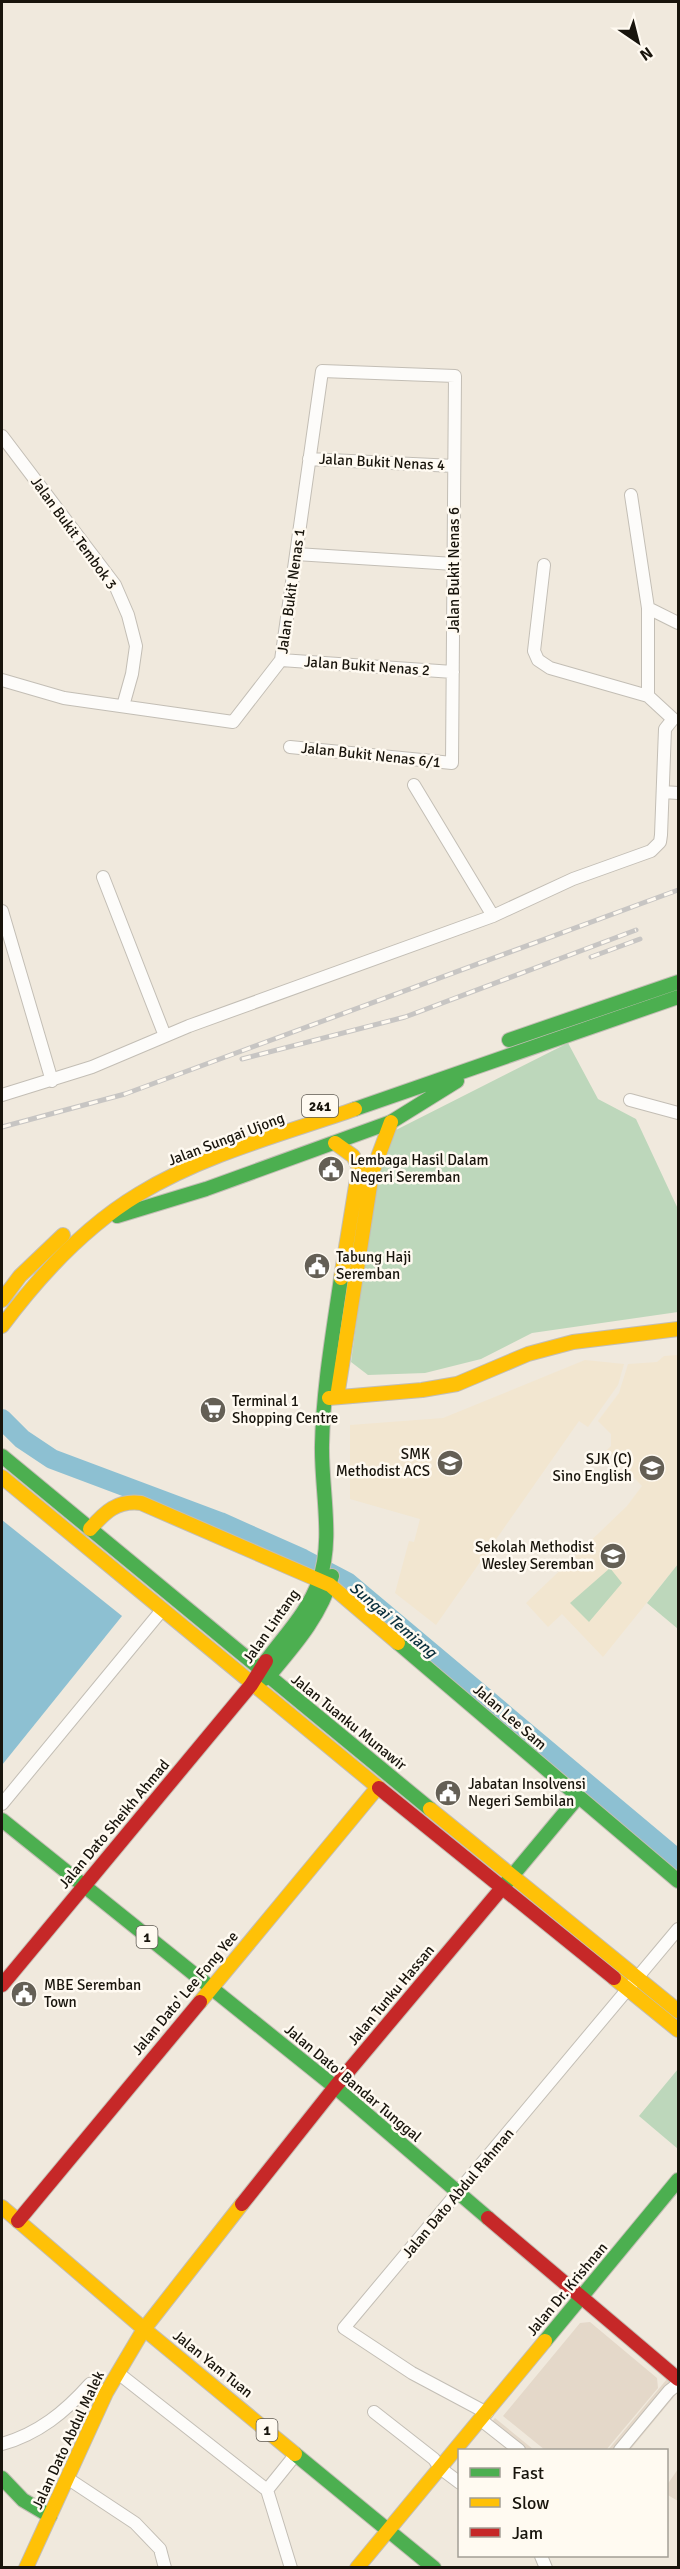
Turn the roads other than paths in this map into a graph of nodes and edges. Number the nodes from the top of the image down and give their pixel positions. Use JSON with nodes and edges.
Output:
{"nodes":[{"id":1,"x":322,"y":371,"type":"joint"},
{"id":2,"x":2,"y":436,"type":"edge"},
{"id":3,"x":309,"y":459,"type":"junction"},
{"id":4,"x":454,"y":466,"type":"junction"},
{"id":5,"x":631,"y":495,"type":"dead end"},
{"id":6,"x":296,"y":554,"type":"junction"},
{"id":7,"x":454,"y":564,"type":"junction"},
{"id":8,"x":544,"y":565,"type":"dead end"},
{"id":9,"x":648,"y":608,"type":"junction"},
{"id":10,"x":678,"y":623,"type":"edge"},
{"id":11,"x":281,"y":660,"type":"junction"},
{"id":12,"x":453,"y":672,"type":"junction"},
{"id":13,"x":2,"y":680,"type":"edge"},
{"id":14,"x":648,"y":696,"type":"junction"},
{"id":15,"x":123,"y":706,"type":"junction"},
{"id":16,"x":676,"y":718,"type":"edge"},
{"id":17,"x":290,"y":747,"type":"dead end"},
{"id":18,"x":452,"y":764,"type":"joint"},
{"id":19,"x":414,"y":785,"type":"dead end"},
{"id":20,"x":663,"y":792,"type":"junction"},
{"id":21,"x":678,"y":793,"type":"edge"},
{"id":22,"x":103,"y":877,"type":"dead end"},
{"id":23,"x":2,"y":911,"type":"edge"},
{"id":24,"x":493,"y":916,"type":"junction"},
{"id":25,"x":678,"y":982,"type":"edge"},
{"id":26,"x":678,"y":997,"type":"edge"},
{"id":27,"x":165,"y":1036,"type":"junction"},
{"id":28,"x":494,"y":1045,"type":"dead end"},
{"id":29,"x":482,"y":1064,"type":"junction"},
{"id":30,"x":52,"y":1081,"type":"junction"},
{"id":31,"x":2,"y":1095,"type":"edge"},
{"id":32,"x":630,"y":1100,"type":"dead end"},
{"id":33,"x":303,"y":1111,"type":"dead end"},
{"id":34,"x":678,"y":1113,"type":"edge"},
{"id":35,"x":391,"y":1122,"type":"junction"},
{"id":36,"x":335,"y":1143,"type":"junction"},
{"id":37,"x":353,"y":1207,"type":"junction"},
{"id":38,"x":369,"y":1207,"type":"junction"},
{"id":39,"x":100,"y":1221,"type":"junction"},
{"id":40,"x":2,"y":1300,"type":"edge"},
{"id":41,"x":2,"y":1326,"type":"edge"},
{"id":42,"x":678,"y":1329,"type":"edge"},
{"id":43,"x":332,"y":1398,"type":"junction"},
{"id":44,"x":2,"y":1456,"type":"edge"},
{"id":45,"x":2,"y":1477,"type":"edge"},
{"id":46,"x":90,"y":1529,"type":"junction"},
{"id":47,"x":326,"y":1578,"type":"junction"},
{"id":48,"x":162,"y":1610,"type":"junction"},
{"id":49,"x":264,"y":1673,"type":"junction"},
{"id":50,"x":251,"y":1685,"type":"junction"},
{"id":51,"x":378,"y":1787,"type":"junction"},
{"id":52,"x":578,"y":1797,"type":"junction"},
{"id":53,"x":2,"y":1804,"type":"edge"},
{"id":54,"x":2,"y":1820,"type":"edge"},
{"id":55,"x":512,"y":1875,"type":"junction"},
{"id":56,"x":678,"y":1881,"type":"edge"},
{"id":57,"x":84,"y":1886,"type":"junction"},
{"id":58,"x":502,"y":1888,"type":"junction"},
{"id":59,"x":678,"y":1929,"type":"edge"},
{"id":60,"x":638,"y":1978,"type":"junction"},
{"id":61,"x":2,"y":1985,"type":"edge"},
{"id":62,"x":211,"y":1988,"type":"junction"},
{"id":63,"x":628,"y":1990,"type":"junction"},
{"id":64,"x":678,"y":2011,"type":"edge"},
{"id":65,"x":678,"y":2030,"type":"edge"},
{"id":66,"x":335,"y":2087,"type":"junction"},
{"id":67,"x":678,"y":2180,"type":"edge"},
{"id":68,"x":457,"y":2193,"type":"junction"},
{"id":69,"x":2,"y":2207,"type":"edge"},
{"id":70,"x":18,"y":2221,"type":"junction"},
{"id":71,"x":582,"y":2298,"type":"junction"},
{"id":72,"x":144,"y":2329,"type":"junction"},
{"id":73,"x":118,"y":2373,"type":"junction"},
{"id":74,"x":678,"y":2381,"type":"edge"},
{"id":75,"x":106,"y":2393,"type":"junction"},
{"id":76,"x":374,"y":2412,"type":"dead end"},
{"id":77,"x":484,"y":2416,"type":"junction"},
{"id":78,"x":2,"y":2444,"type":"edge"},
{"id":79,"x":517,"y":2449,"type":"edge"},
{"id":80,"x":622,"y":2449,"type":"edge"},
{"id":81,"x":296,"y":2454,"type":"junction"},
{"id":82,"x":440,"y":2468,"type":"junction"},
{"id":83,"x":2,"y":2478,"type":"edge"},
{"id":84,"x":67,"y":2478,"type":"junction"},
{"id":85,"x":458,"y":2482,"type":"edge"},
{"id":86,"x":267,"y":2490,"type":"junction"},
{"id":87,"x":50,"y":2516,"type":"junction"},
{"id":88,"x":390,"y":2530,"type":"junction"},
{"id":89,"x":26,"y":2568,"type":"edge"},
{"id":90,"x":165,"y":2568,"type":"edge"},
{"id":91,"x":291,"y":2568,"type":"edge"},
{"id":92,"x":357,"y":2568,"type":"edge"},
{"id":93,"x":434,"y":2568,"type":"edge"}],
"edges":[{"from":1,"to":3,"type":"street","name":"Jalan Bukit Nenas 1"},
{"from":1,"to":4,"type":"street","name":"Jalan Bukit Nenas 6"},
{"from":2,"to":15,"type":"street","name":"Jalan Bukit Tembok 3"},
{"from":3,"to":4,"type":"street","name":"Jalan Bukit Nenas 4"},
{"from":3,"to":6,"type":"street","name":"Jalan Bukit Nenas 1"},
{"from":4,"to":7,"type":"street","name":"Jalan Bukit Nenas 6"},
{"from":5,"to":9,"type":"street"},
{"from":6,"to":7,"type":"street"},
{"from":6,"to":11,"type":"street","name":"Jalan Bukit Nenas 1"},
{"from":7,"to":12,"type":"street","name":"Jalan Bukit Nenas 6"},
{"from":8,"to":14,"type":"street"},
{"from":9,"to":10,"type":"street"},
{"from":9,"to":14,"type":"street"},
{"from":11,"to":12,"type":"street","name":"Jalan Bukit Nenas 2"},
{"from":11,"to":15,"type":"street","name":"Jalan Bukit Nenas 1"},
{"from":12,"to":18,"type":"street","name":"Jalan Bukit Nenas 6"},
{"from":13,"to":15,"type":"street"},
{"from":14,"to":16,"type":"street"},
{"from":16,"to":20,"type":"street"},
{"from":17,"to":18,"type":"street","name":"Jalan Bukit Nenas 6/1"},
{"from":19,"to":24,"type":"street"},
{"from":20,"to":21,"type":"street"},
{"from":20,"to":24,"type":"street"},
{"from":22,"to":27,"type":"street"},
{"from":23,"to":30,"type":"street"},
{"from":24,"to":27,"type":"street"},
{"from":25,"to":28,"type":"main road"},
{"from":26,"to":29,"type":"main road","name":"Jalan Sungai Ujong","number":"241"},
{"from":27,"to":30,"type":"street"},
{"from":29,"to":35,"type":"main road"},
{"from":29,"to":39,"type":"main road","name":"Jalan Sungai Ujong","number":"241"},
{"from":30,"to":31,"type":"street"},
{"from":32,"to":34,"type":"street"},
{"from":33,"to":40,"type":"main road","name":"Jalan Sungai Ujong","number":"241"},
{"from":35,"to":36,"type":"main road"},
{"from":35,"to":38,"type":"main road","name":"Jalan Lintang"},
{"from":36,"to":37,"type":"main road","name":"Jalan Lintang"},
{"from":36,"to":39,"type":"main road"},
{"from":37,"to":38,"type":"main road"},
{"from":37,"to":43,"type":"main road","name":"Jalan Lintang"},
{"from":38,"to":43,"type":"main road","name":"Jalan Lintang"},
{"from":39,"to":41,"type":"main road","name":"Jalan Sungai Ujong","number":"241"},
{"from":42,"to":43,"type":"main road"},
{"from":43,"to":47,"type":"main road","name":"Jalan Lintang"},
{"from":44,"to":46,"type":"main road","name":"Jalan Tuanku Munawir"},
{"from":45,"to":48,"type":"main road"},
{"from":46,"to":47,"type":"main road","name":"Jalan Lee Sam"},
{"from":46,"to":49,"type":"main road","name":"Jalan Tuanku Munawir"},
{"from":47,"to":49,"type":"main road","name":"Jalan Lintang"},
{"from":47,"to":52,"type":"main road","name":"Jalan Lee Sam"},
{"from":48,"to":50,"type":"main road"},
{"from":48,"to":53,"type":"street"},
{"from":49,"to":50,"type":"main road","name":"Jalan Lintang"},
{"from":49,"to":55,"type":"main road","name":"Jalan Tuanku Munawir"},
{"from":50,"to":51,"type":"main road"},
{"from":50,"to":57,"type":"main road","name":"Jalan Dato Sheikh Ahmad"},
{"from":51,"to":58,"type":"main road"},
{"from":51,"to":62,"type":"main road","name":"Jalan Dato' Lee Fong Yee"},
{"from":52,"to":55,"type":"main road","name":"Jalan Tunku Hassan"},
{"from":52,"to":56,"type":"main road","name":"Jalan Lee Sam"},
{"from":54,"to":57,"type":"main road","name":"Jalan Dato' Bandar Tunggal","number":"1"},
{"from":55,"to":58,"type":"main road","name":"Jalan Tunku Hassan"},
{"from":55,"to":60,"type":"main road","name":"Jalan Tuanku Munawir"},
{"from":57,"to":61,"type":"main road","name":"Jalan Dato Sheikh Ahmad"},
{"from":57,"to":62,"type":"main road","name":"Jalan Dato' Bandar Tunggal","number":"1"},
{"from":58,"to":63,"type":"main road"},
{"from":58,"to":66,"type":"main road","name":"Jalan Tunku Hassan"},
{"from":59,"to":60,"type":"street","name":"Jalan Dato Abdul Rahman"},
{"from":60,"to":63,"type":"street","name":"Jalan Dato Abdul Rahman"},
{"from":60,"to":64,"type":"main road","name":"Jalan Tuanku Munawir"},
{"from":62,"to":66,"type":"main road","name":"Jalan Dato' Bandar Tunggal","number":"1"},
{"from":62,"to":70,"type":"main road","name":"Jalan Dato' Lee Fong Yee"},
{"from":63,"to":65,"type":"main road"},
{"from":63,"to":68,"type":"street","name":"Jalan Dato Abdul Rahman"},
{"from":66,"to":68,"type":"main road","name":"Jalan Dato' Bandar Tunggal","number":"1"},
{"from":66,"to":72,"type":"main road","name":"Jalan Tunku Hassan"},
{"from":67,"to":71,"type":"main road","name":"Jalan Dr. Krishnan"},
{"from":68,"to":71,"type":"main road","name":"Jalan Dato' Bandar Tunggal","number":"1"},
{"from":68,"to":77,"type":"street","name":"Jalan Dato Abdul Rahman"},
{"from":69,"to":70,"type":"main road","name":"Jalan Yam Tuan","number":"1"},
{"from":70,"to":72,"type":"main road","name":"Jalan Yam Tuan","number":"1"},
{"from":71,"to":74,"type":"main road","name":"Jalan Dato' Bandar Tunggal","number":"1"},
{"from":71,"to":77,"type":"main road","name":"Jalan Dr. Krishnan"},
{"from":72,"to":73,"type":"main road","name":"Jalan Dato Abdul Malek"},
{"from":72,"to":81,"type":"main road","name":"Jalan Yam Tuan","number":"1"},
{"from":73,"to":75,"type":"main road","name":"Jalan Dato Abdul Malek"},
{"from":73,"to":86,"type":"street"},
{"from":74,"to":80,"type":"street"},
{"from":75,"to":78,"type":"street"},
{"from":75,"to":84,"type":"main road","name":"Jalan Dato Abdul Malek"},
{"from":76,"to":82,"type":"street"},
{"from":77,"to":79,"type":"street"},
{"from":77,"to":82,"type":"main road","name":"Jalan Dr. Krishnan"},
{"from":81,"to":86,"type":"street"},
{"from":81,"to":88,"type":"main road","name":"Jalan Yam Tuan","number":"1"},
{"from":82,"to":85,"type":"street"},
{"from":82,"to":88,"type":"main road","name":"Jalan Dr. Krishnan"},
{"from":83,"to":87,"type":"main road"},
{"from":84,"to":87,"type":"main road","name":"Jalan Dato Abdul Malek"},
{"from":84,"to":90,"type":"street"},
{"from":86,"to":91,"type":"street"},
{"from":87,"to":89,"type":"main road","name":"Jalan Dato Abdul Malek"},
{"from":88,"to":92,"type":"main road","name":"Jalan Dr. Krishnan"},
{"from":88,"to":93,"type":"main road","name":"Jalan Yam Tuan","number":"1"}]}
